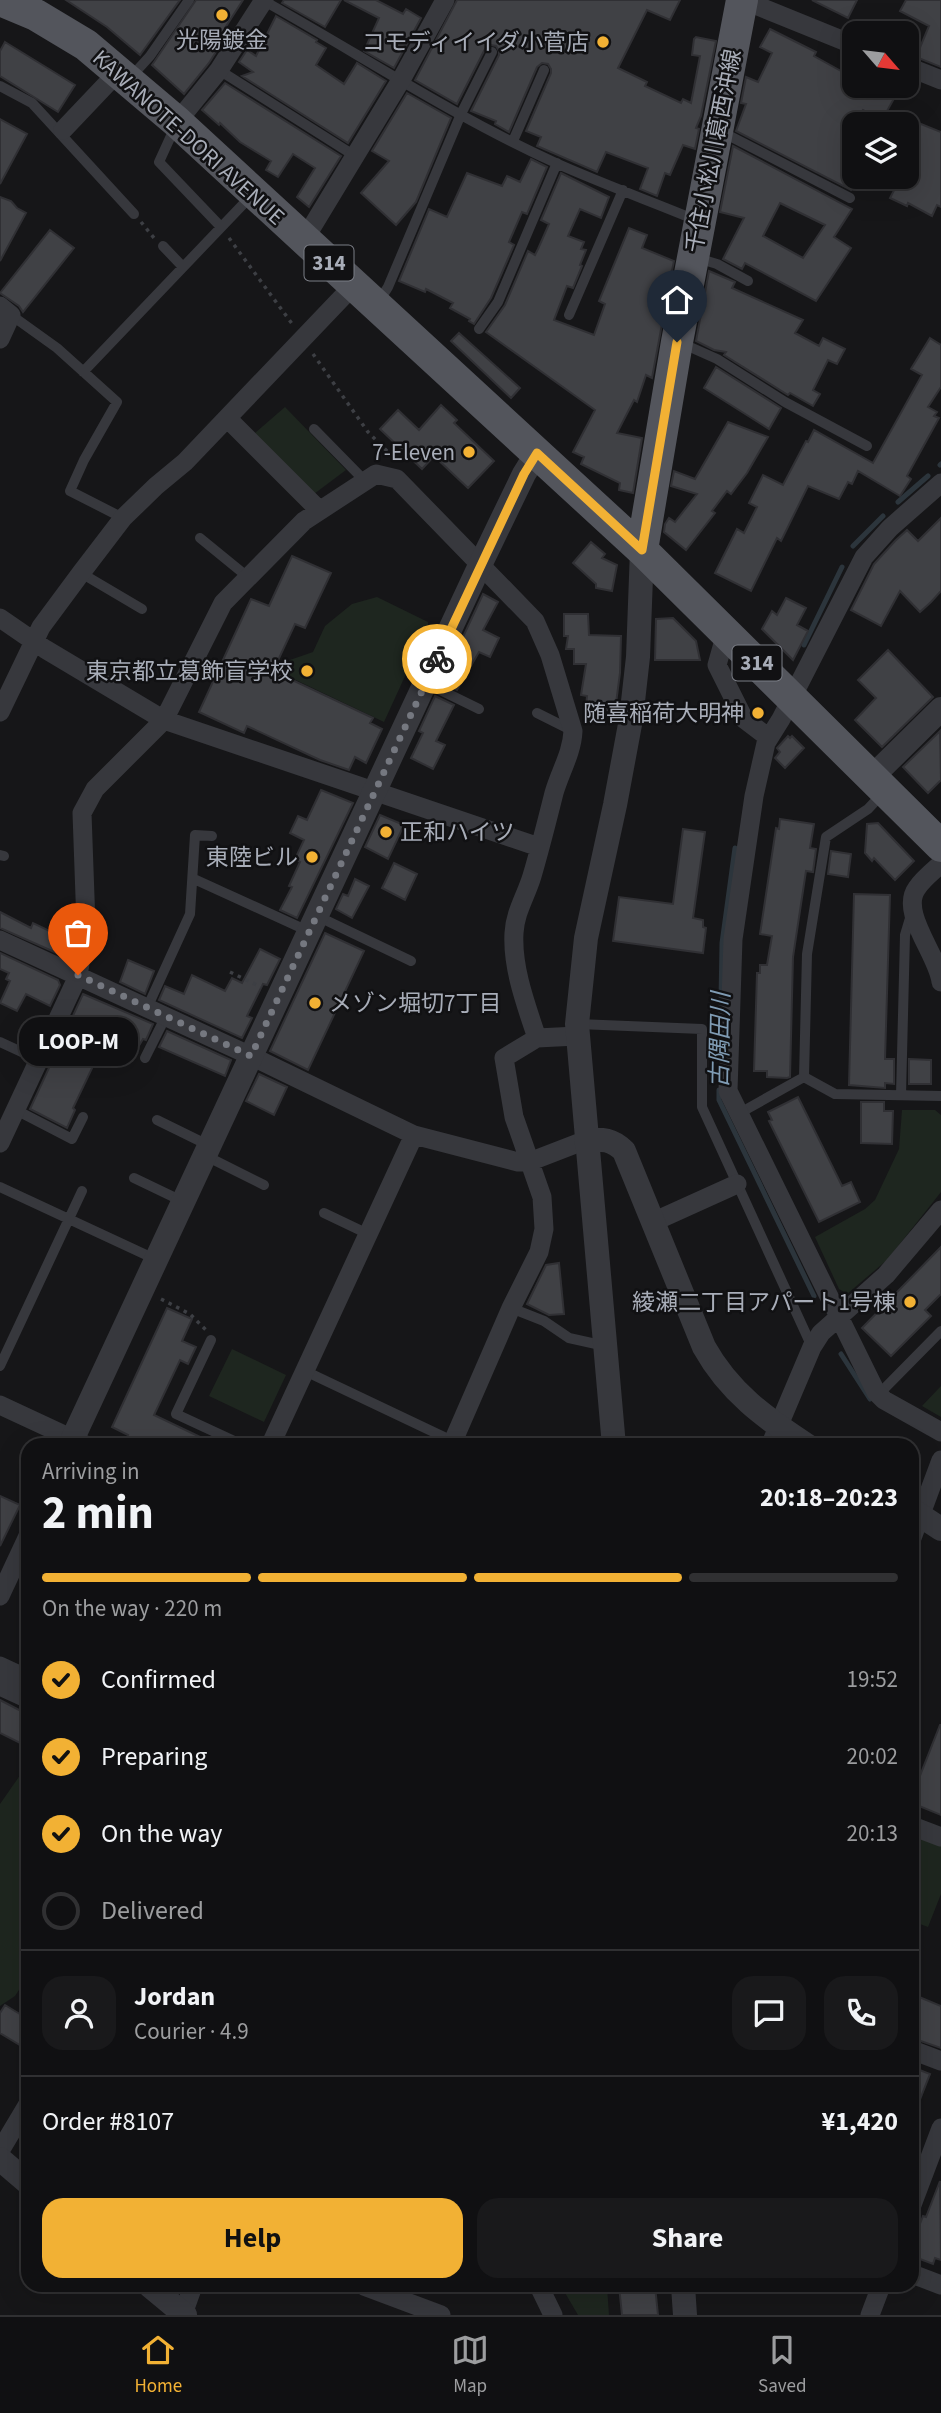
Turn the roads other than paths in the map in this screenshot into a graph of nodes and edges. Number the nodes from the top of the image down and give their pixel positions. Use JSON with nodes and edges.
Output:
{"nodes":[{"id":1,"x":0,"y":0,"type":"edge"},
{"id":2,"x":189,"y":0,"type":"edge"},
{"id":3,"x":264,"y":0,"type":"edge"},
{"id":4,"x":445,"y":0,"type":"edge"},
{"id":5,"x":742,"y":0,"type":"edge"},
{"id":6,"x":842,"y":40,"type":"edge"},
{"id":7,"x":492,"y":52,"type":"dead end"},
{"id":8,"x":219,"y":70,"type":"junction"},
{"id":9,"x":544,"y":70,"type":"dead end"},
{"id":10,"x":919,"y":71,"type":"edge"},
{"id":11,"x":124,"y":75,"type":"junction"},
{"id":12,"x":401,"y":80,"type":"junction"},
{"id":13,"x":941,"y":80,"type":"edge"},
{"id":14,"x":0,"y":86,"type":"edge"},
{"id":15,"x":461,"y":114,"type":"junction"},
{"id":16,"x":177,"y":122,"type":"junction"},
{"id":17,"x":717,"y":129,"type":"junction"},
{"id":18,"x":62,"y":131,"type":"junction"},
{"id":19,"x":513,"y":141,"type":"junction"},
{"id":20,"x":355,"y":156,"type":"junction"},
{"id":21,"x":557,"y":163,"type":"junction"},
{"id":22,"x":623,"y":190,"type":"junction"},
{"id":23,"x":254,"y":193,"type":"junction"},
{"id":24,"x":850,"y":198,"type":"dead end"},
{"id":25,"x":134,"y":214,"type":"road end"},
{"id":26,"x":699,"y":222,"type":"junction"},
{"id":27,"x":221,"y":227,"type":"junction"},
{"id":28,"x":304,"y":240,"type":"junction"},
{"id":29,"x":163,"y":246,"type":"road end"},
{"id":30,"x":694,"y":257,"type":"junction"},
{"id":31,"x":183,"y":267,"type":"junction"},
{"id":32,"x":748,"y":281,"type":"dead end"},
{"id":33,"x":365,"y":296,"type":"junction"},
{"id":34,"x":6,"y":310,"type":"edge"},
{"id":35,"x":569,"y":315,"type":"dead end"},
{"id":36,"x":479,"y":329,"type":"dead end"},
{"id":37,"x":0,"y":339,"type":"edge"},
{"id":38,"x":677,"y":342,"type":"junction"},
{"id":39,"x":83,"y":372,"type":"junction"},
{"id":40,"x":227,"y":418,"type":"junction"},
{"id":41,"x":314,"y":429,"type":"dead end"},
{"id":42,"x":867,"y":446,"type":"dead end"},
{"id":43,"x":537,"y":453,"type":"junction"},
{"id":44,"x":364,"y":480,"type":"junction"},
{"id":45,"x":940,"y":484,"type":"edge"},
{"id":46,"x":318,"y":510,"type":"junction"},
{"id":47,"x":123,"y":518,"type":"junction"},
{"id":48,"x":200,"y":538,"type":"dead end"},
{"id":49,"x":642,"y":550,"type":"junction"},
{"id":50,"x":481,"y":563,"type":"junction"},
{"id":51,"x":81,"y":573,"type":"junction"},
{"id":52,"x":249,"y":578,"type":"junction"},
{"id":53,"x":142,"y":608,"type":"dead end"},
{"id":54,"x":0,"y":618,"type":"edge"},
{"id":55,"x":726,"y":633,"type":"junction"},
{"id":56,"x":34,"y":641,"type":"junction"},
{"id":57,"x":426,"y":683,"type":"junction"},
{"id":58,"x":792,"y":698,"type":"junction"},
{"id":59,"x":479,"y":709,"type":"dead end"},
{"id":60,"x":941,"y":709,"type":"edge"},
{"id":61,"x":0,"y":712,"type":"edge"},
{"id":62,"x":537,"y":713,"type":"dead end"},
{"id":63,"x":164,"y":720,"type":"junction"},
{"id":64,"x":573,"y":731,"type":"junction"},
{"id":65,"x":769,"y":738,"type":"junction"},
{"id":66,"x":879,"y":784,"type":"junction"},
{"id":67,"x":374,"y":793,"type":"junction"},
{"id":68,"x":212,"y":836,"type":"dead end"},
{"id":69,"x":539,"y":846,"type":"junction"},
{"id":70,"x":941,"y":846,"type":"edge"},
{"id":71,"x":941,"y":864,"type":"edge"},
{"id":72,"x":194,"y":879,"type":"junction"},
{"id":73,"x":912,"y":912,"type":"junction"},
{"id":74,"x":312,"y":923,"type":"junction"},
{"id":75,"x":0,"y":940,"type":"edge"},
{"id":76,"x":411,"y":961,"type":"dead end"},
{"id":77,"x":78,"y":975,"type":"junction"},
{"id":78,"x":941,"y":978,"type":"edge"},
{"id":79,"x":147,"y":1008,"type":"junction"},
{"id":80,"x":166,"y":1016,"type":"junction"},
{"id":81,"x":577,"y":1030,"type":"junction"},
{"id":82,"x":537,"y":1038,"type":"junction"},
{"id":83,"x":0,"y":1042,"type":"edge"},
{"id":84,"x":251,"y":1056,"type":"junction"},
{"id":85,"x":145,"y":1058,"type":"dead end"},
{"id":86,"x":39,"y":1060,"type":"junction"},
{"id":87,"x":804,"y":1077,"type":"junction"},
{"id":88,"x":901,"y":1095,"type":"junction"},
{"id":89,"x":941,"y":1096,"type":"edge"},
{"id":90,"x":16,"y":1110,"type":"junction"},
{"id":91,"x":738,"y":1114,"type":"junction"},
{"id":92,"x":83,"y":1117,"type":"dead end"},
{"id":93,"x":158,"y":1120,"type":"dead end"},
{"id":94,"x":414,"y":1135,"type":"junction"},
{"id":95,"x":586,"y":1140,"type":"junction"},
{"id":96,"x":0,"y":1143,"type":"edge"},
{"id":97,"x":208,"y":1151,"type":"junction"},
{"id":98,"x":529,"y":1162,"type":"junction"},
{"id":99,"x":134,"y":1178,"type":"dead end"},
{"id":100,"x":737,"y":1184,"type":"junction"},
{"id":101,"x":264,"y":1185,"type":"dead end"},
{"id":102,"x":0,"y":1187,"type":"edge"},
{"id":103,"x":82,"y":1191,"type":"dead end"},
{"id":104,"x":184,"y":1202,"type":"junction"},
{"id":105,"x":324,"y":1213,"type":"dead end"},
{"id":106,"x":939,"y":1215,"type":"edge"},
{"id":107,"x":69,"y":1220,"type":"junction"},
{"id":108,"x":653,"y":1222,"type":"junction"},
{"id":109,"x":368,"y":1234,"type":"junction"},
{"id":110,"x":158,"y":1260,"type":"junction"},
{"id":111,"x":511,"y":1308,"type":"junction"},
{"id":112,"x":839,"y":1318,"type":"junction"},
{"id":113,"x":941,"y":1331,"type":"edge"},
{"id":114,"x":211,"y":1340,"type":"road end"},
{"id":115,"x":606,"y":1346,"type":"junction"},
{"id":116,"x":812,"y":1346,"type":"junction"},
{"id":117,"x":0,"y":1366,"type":"edge"},
{"id":118,"x":305,"y":1371,"type":"junction"},
{"id":119,"x":878,"y":1394,"type":"junction"},
{"id":120,"x":0,"y":1405,"type":"edge"},
{"id":121,"x":941,"y":1432,"type":"edge"},
{"id":122,"x":775,"y":1436,"type":"edge"},
{"id":123,"x":67,"y":1438,"type":"edge"},
{"id":124,"x":79,"y":1438,"type":"edge"},
{"id":125,"x":228,"y":1438,"type":"edge"},
{"id":126,"x":274,"y":1438,"type":"edge"},
{"id":127,"x":444,"y":1438,"type":"edge"},
{"id":128,"x":458,"y":1438,"type":"edge"},
{"id":129,"x":613,"y":1438,"type":"edge"},
{"id":130,"x":941,"y":1460,"type":"edge"},
{"id":131,"x":919,"y":1510,"type":"edge"},
{"id":132,"x":919,"y":1523,"type":"edge"},
{"id":133,"x":941,"y":1530,"type":"edge"},
{"id":134,"x":21,"y":1551,"type":"edge"},
{"id":135,"x":0,"y":1596,"type":"edge"},
{"id":136,"x":0,"y":1666,"type":"edge"},
{"id":137,"x":21,"y":1676,"type":"edge"},
{"id":138,"x":0,"y":1686,"type":"edge"},
{"id":139,"x":21,"y":1696,"type":"edge"},
{"id":140,"x":919,"y":1828,"type":"edge"},
{"id":141,"x":941,"y":1836,"type":"edge"},
{"id":142,"x":919,"y":2053,"type":"edge"},
{"id":143,"x":941,"y":2061,"type":"edge"},
{"id":144,"x":21,"y":2116,"type":"edge"},
{"id":145,"x":941,"y":2128,"type":"edge"},
{"id":146,"x":0,"y":2151,"type":"edge"},
{"id":147,"x":0,"y":2159,"type":"edge"},
{"id":148,"x":21,"y":2177,"type":"edge"},
{"id":149,"x":919,"y":2186,"type":"edge"},
{"id":150,"x":919,"y":2277,"type":"edge"},
{"id":151,"x":941,"y":2285,"type":"edge"},
{"id":152,"x":157,"y":2292,"type":"edge"},
{"id":153,"x":191,"y":2292,"type":"edge"},
{"id":154,"x":383,"y":2292,"type":"edge"},
{"id":155,"x":542,"y":2292,"type":"edge"},
{"id":156,"x":683,"y":2292,"type":"edge"},
{"id":157,"x":879,"y":2292,"type":"edge"},
{"id":158,"x":414,"y":2302,"type":"edge"},
{"id":159,"x":184,"y":2314,"type":"edge"},
{"id":160,"x":441,"y":2315,"type":"edge"},
{"id":161,"x":553,"y":2315,"type":"edge"},
{"id":162,"x":685,"y":2315,"type":"edge"},
{"id":163,"x":870,"y":2315,"type":"edge"}],
"edges":[{"from":1,"to":11,"type":"main road","name":"KAWANOTE-DORI AVENUE","number":"314"},
{"from":2,"to":11,"type":"lane"},
{"from":3,"to":8,"type":"street"},
{"from":3,"to":12,"type":"lane"},
{"from":4,"to":12,"type":"street"},
{"from":5,"to":6,"type":"street"},
{"from":5,"to":17,"type":"main road","name":"千住小松川葛西沖線"},
{"from":7,"to":15,"type":"lane"},
{"from":8,"to":16,"type":"street"},
{"from":8,"to":20,"type":"lane"},
{"from":9,"to":19,"type":"lane"},
{"from":10,"to":13,"type":"street"},
{"from":11,"to":16,"type":"main road","name":"KAWANOTE-DORI AVENUE","number":"314"},
{"from":11,"to":18,"type":"street"},
{"from":12,"to":15,"type":"lane"},
{"from":12,"to":20,"type":"street"},
{"from":14,"to":18,"type":"lane"},
{"from":15,"to":19,"type":"lane"},
{"from":15,"to":33,"type":"lane"},
{"from":16,"to":23,"type":"main road","name":"KAWANOTE-DORI AVENUE","number":"314"},
{"from":16,"to":27,"type":"lane"},
{"from":17,"to":24,"type":"lane"},
{"from":17,"to":26,"type":"main road","name":"千住小松川葛西沖線"},
{"from":18,"to":25,"type":"lane"},
{"from":19,"to":21,"type":"lane"},
{"from":20,"to":28,"type":"street"},
{"from":21,"to":22,"type":"lane"},
{"from":21,"to":36,"type":"lane"},
{"from":22,"to":26,"type":"lane"},
{"from":22,"to":35,"type":"lane"},
{"from":23,"to":27,"type":"lane"},
{"from":23,"to":28,"type":"main road","name":"KAWANOTE-DORI AVENUE","number":"314"},
{"from":26,"to":30,"type":"main road","name":"千住小松川葛西沖線"},
{"from":27,"to":31,"type":"lane"},
{"from":28,"to":33,"type":"main road","name":"KAWANOTE-DORI AVENUE","number":"314"},
{"from":29,"to":31,"type":"lane"},
{"from":30,"to":32,"type":"lane"},
{"from":30,"to":38,"type":"main road","name":"千住小松川葛西沖線"},
{"from":31,"to":39,"type":"lane"},
{"from":33,"to":40,"type":"street"},
{"from":33,"to":43,"type":"main road","name":"KAWANOTE-DORI AVENUE","number":"314"},
{"from":34,"to":37,"type":"street"},
{"from":34,"to":39,"type":"lane"},
{"from":38,"to":42,"type":"lane"},
{"from":38,"to":49,"type":"main road","name":"千住小松川葛西沖線"},
{"from":39,"to":47,"type":"lane"},
{"from":40,"to":46,"type":"street"},
{"from":40,"to":47,"type":"street"},
{"from":41,"to":44,"type":"lane"},
{"from":43,"to":49,"type":"main road","name":"KAWANOTE-DORI AVENUE","number":"314"},
{"from":43,"to":50,"type":"street"},
{"from":44,"to":46,"type":"street"},
{"from":44,"to":50,"type":"street"},
{"from":45,"to":58,"type":"street"},
{"from":46,"to":52,"type":"street"},
{"from":47,"to":51,"type":"street"},
{"from":48,"to":52,"type":"lane"},
{"from":49,"to":55,"type":"main road","number":"314"},
{"from":49,"to":81,"type":"street"},
{"from":50,"to":57,"type":"street"},
{"from":50,"to":64,"type":"street"},
{"from":51,"to":53,"type":"lane"},
{"from":51,"to":56,"type":"street"},
{"from":52,"to":63,"type":"street"},
{"from":54,"to":56,"type":"street"},
{"from":55,"to":58,"type":"main road","number":"314"},
{"from":55,"to":65,"type":"street"},
{"from":56,"to":61,"type":"street"},
{"from":56,"to":63,"type":"street"},
{"from":57,"to":59,"type":"lane"},
{"from":57,"to":67,"type":"street"},
{"from":58,"to":65,"type":"street"},
{"from":58,"to":66,"type":"main road","number":"314"},
{"from":60,"to":66,"type":"street"},
{"from":62,"to":64,"type":"lane"},
{"from":63,"to":67,"type":"street"},
{"from":63,"to":77,"type":"street"},
{"from":64,"to":69,"type":"street"},
{"from":65,"to":91,"type":"street"},
{"from":66,"to":70,"type":"main road","number":"314"},
{"from":66,"to":87,"type":"lane"},
{"from":67,"to":69,"type":"street"},
{"from":67,"to":74,"type":"street"},
{"from":68,"to":72,"type":"lane"},
{"from":69,"to":82,"type":"street"},
{"from":71,"to":73,"type":"street"},
{"from":72,"to":74,"type":"lane"},
{"from":72,"to":79,"type":"lane"},
{"from":73,"to":78,"type":"street"},
{"from":73,"to":88,"type":"lane"},
{"from":74,"to":76,"type":"lane"},
{"from":74,"to":84,"type":"street"},
{"from":75,"to":77,"type":"street"},
{"from":77,"to":79,"type":"street"},
{"from":77,"to":86,"type":"street"},
{"from":79,"to":80,"type":"street"},
{"from":80,"to":84,"type":"street"},
{"from":80,"to":85,"type":"lane"},
{"from":81,"to":82,"type":"street"},
{"from":81,"to":95,"type":"street"},
{"from":81,"to":100,"type":"lane"},
{"from":82,"to":98,"type":"street"},
{"from":83,"to":86,"type":"lane"},
{"from":84,"to":94,"type":"street"},
{"from":84,"to":97,"type":"street"},
{"from":86,"to":90,"type":"street"},
{"from":87,"to":88,"type":"lane"},
{"from":87,"to":91,"type":"lane"},
{"from":88,"to":89,"type":"lane"},
{"from":90,"to":92,"type":"lane"},
{"from":90,"to":96,"type":"street"},
{"from":91,"to":112,"type":"street"},
{"from":93,"to":97,"type":"lane"},
{"from":94,"to":98,"type":"street"},
{"from":94,"to":109,"type":"street"},
{"from":95,"to":98,"type":"street"},
{"from":95,"to":108,"type":"street"},
{"from":95,"to":115,"type":"street"},
{"from":97,"to":101,"type":"lane"},
{"from":97,"to":104,"type":"street"},
{"from":98,"to":111,"type":"street"},
{"from":99,"to":104,"type":"lane"},
{"from":100,"to":108,"type":"street"},
{"from":100,"to":116,"type":"lane"},
{"from":102,"to":107,"type":"lane"},
{"from":103,"to":107,"type":"lane"},
{"from":104,"to":110,"type":"street"},
{"from":105,"to":109,"type":"lane"},
{"from":106,"to":112,"type":"street"},
{"from":107,"to":110,"type":"lane"},
{"from":107,"to":117,"type":"lane"},
{"from":108,"to":122,"type":"street"},
{"from":109,"to":118,"type":"street"},
{"from":110,"to":124,"type":"street"},
{"from":111,"to":115,"type":"lane"},
{"from":111,"to":128,"type":"street"},
{"from":112,"to":116,"type":"street"},
{"from":112,"to":119,"type":"street"},
{"from":113,"to":119,"type":"lane"},
{"from":114,"to":125,"type":"lane"},
{"from":115,"to":129,"type":"street"},
{"from":116,"to":122,"type":"street"},
{"from":118,"to":126,"type":"street"},
{"from":118,"to":127,"type":"lane"},
{"from":119,"to":121,"type":"street"},
{"from":120,"to":123,"type":"street"},
{"from":130,"to":131,"type":"street"},
{"from":132,"to":133,"type":"street"},
{"from":134,"to":135,"type":"street"},
{"from":136,"to":137,"type":"street"},
{"from":138,"to":139,"type":"street"},
{"from":140,"to":141,"type":"street"},
{"from":142,"to":143,"type":"street"},
{"from":144,"to":146,"type":"street"},
{"from":145,"to":149,"type":"street"},
{"from":147,"to":148,"type":"street"},
{"from":150,"to":151,"type":"street"},
{"from":152,"to":159,"type":"street"},
{"from":153,"to":159,"type":"street"},
{"from":154,"to":158,"type":"street"},
{"from":155,"to":161,"type":"street"},
{"from":156,"to":162,"type":"street"},
{"from":157,"to":163,"type":"street"},
{"from":158,"to":160,"type":"street"}]}
